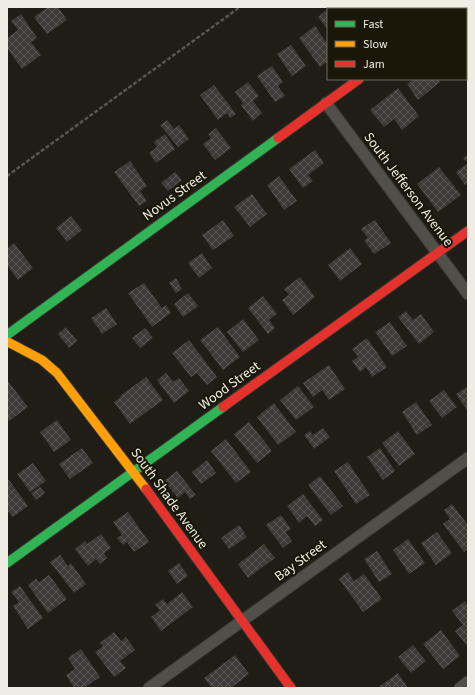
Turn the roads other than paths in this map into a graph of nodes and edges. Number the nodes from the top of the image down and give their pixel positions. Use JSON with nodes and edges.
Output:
{"nodes":[{"id":1,"x":358,"y":80,"type":"edge"},
{"id":2,"x":326,"y":103,"type":"junction"},
{"id":3,"x":468,"y":231,"type":"edge"},
{"id":4,"x":437,"y":253,"type":"junction"},
{"id":5,"x":468,"y":294,"type":"edge"},
{"id":6,"x":7,"y":339,"type":"edge"},
{"id":7,"x":468,"y":458,"type":"edge"},
{"id":8,"x":133,"y":471,"type":"junction"},
{"id":9,"x":7,"y":563,"type":"edge"},
{"id":10,"x":242,"y":620,"type":"junction"},
{"id":11,"x":468,"y":682,"type":"edge"},
{"id":12,"x":149,"y":688,"type":"edge"},
{"id":13,"x":291,"y":688,"type":"edge"},
{"id":14,"x":460,"y":688,"type":"edge"}],
"edges":[{"from":1,"to":2,"type":"street","name":"Novus Street"},
{"from":2,"to":4,"type":"street","name":"South Jefferson Avenue"},
{"from":2,"to":6,"type":"street","name":"Novus Street"},
{"from":3,"to":4,"type":"street","name":"Wood Street"},
{"from":4,"to":5,"type":"street","name":"South Jefferson Avenue"},
{"from":4,"to":8,"type":"street","name":"Wood Street"},
{"from":6,"to":8,"type":"street","name":"South Shade Avenue"},
{"from":7,"to":10,"type":"street","name":"Bay Street"},
{"from":8,"to":9,"type":"street","name":"Wood Street"},
{"from":8,"to":10,"type":"street","name":"South Shade Avenue"},
{"from":10,"to":12,"type":"street","name":"Bay Street"},
{"from":10,"to":13,"type":"street","name":"South Shade Avenue"},
{"from":11,"to":14,"type":"street"}]}
